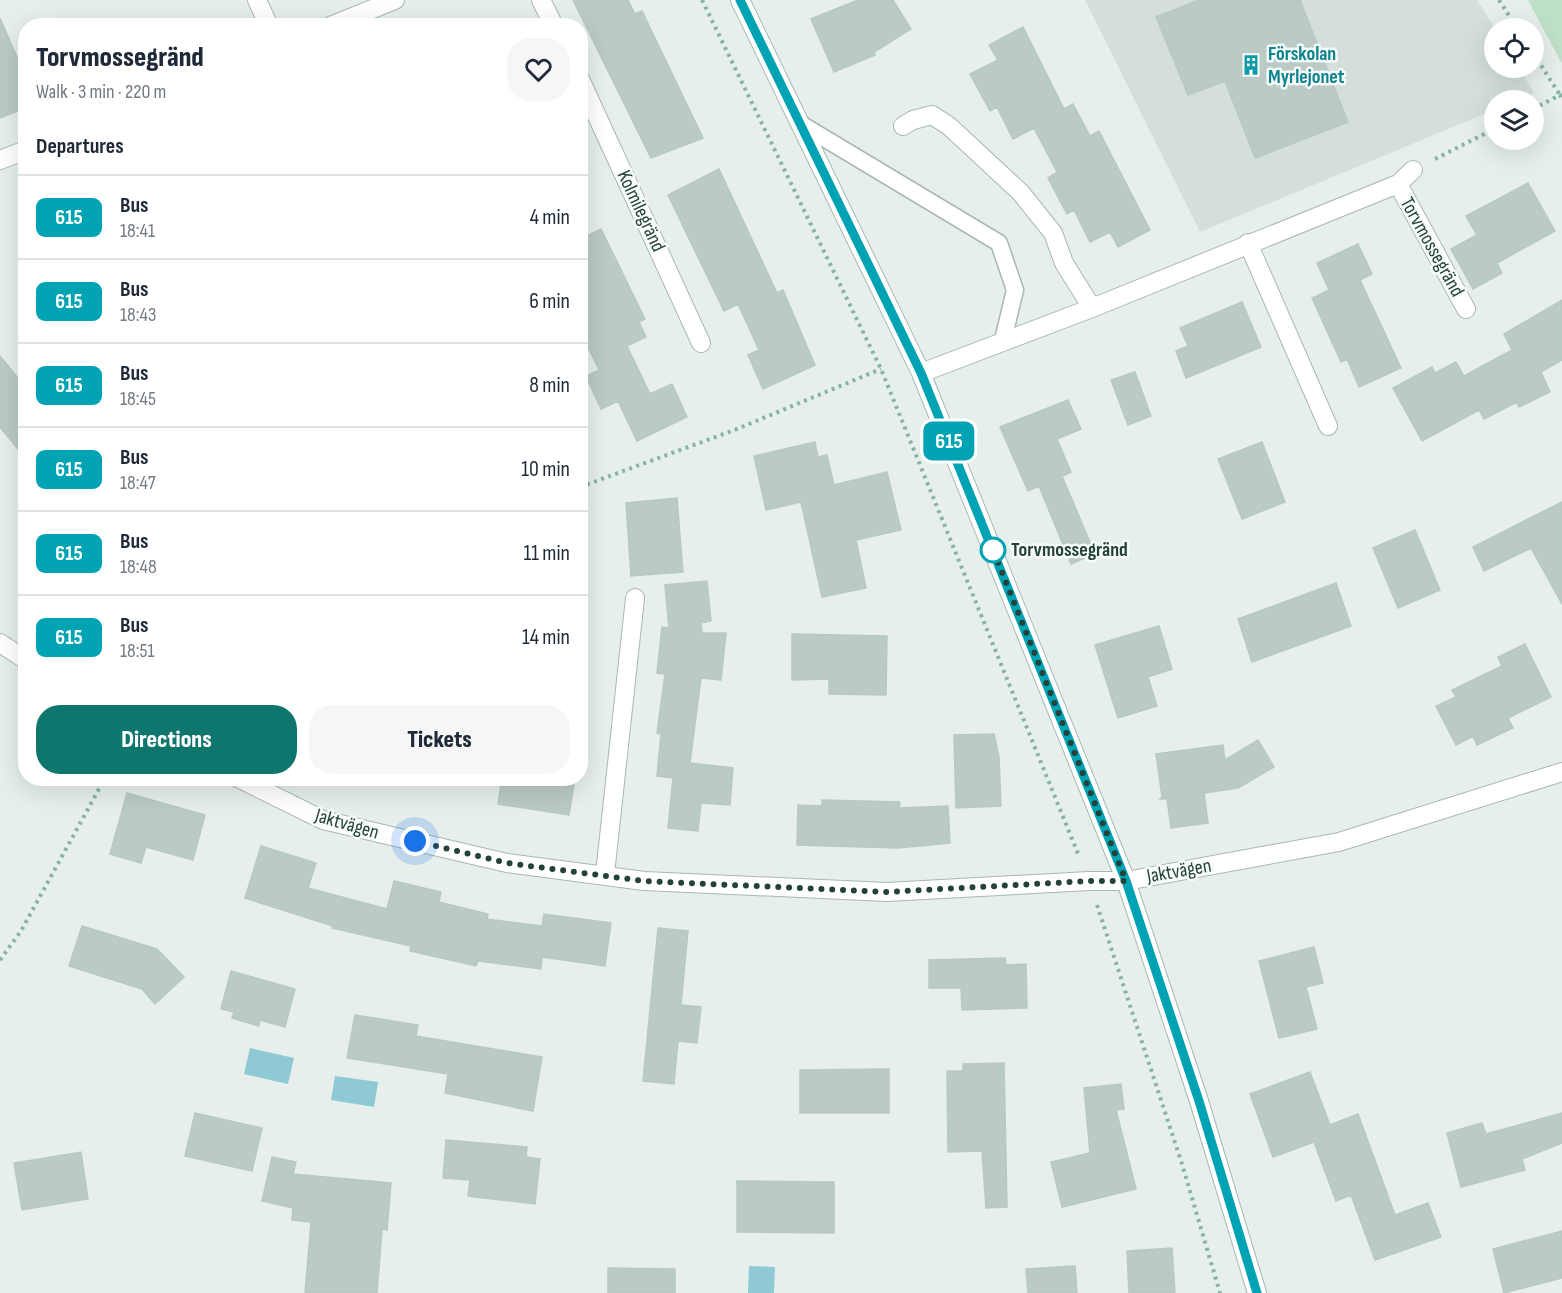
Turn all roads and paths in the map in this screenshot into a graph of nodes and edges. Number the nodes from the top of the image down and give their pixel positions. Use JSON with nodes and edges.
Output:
{"nodes":[{"id":1,"x":257,"y":0,"type":"edge"},
{"id":2,"x":395,"y":0,"type":"edge"},
{"id":3,"x":541,"y":0,"type":"edge"},
{"id":4,"x":702,"y":0,"type":"edge"},
{"id":5,"x":740,"y":0,"type":"edge"},
{"id":6,"x":1499,"y":0,"type":"edge"},
{"id":7,"x":265,"y":18,"type":"edge"},
{"id":8,"x":350,"y":18,"type":"edge"},
{"id":9,"x":550,"y":18,"type":"edge"},
{"id":10,"x":1511,"y":18,"type":"edge"},
{"id":11,"x":1544,"y":70,"type":"edge"},
{"id":12,"x":1561,"y":97,"type":"edge"},
{"id":13,"x":588,"y":99,"type":"edge"},
{"id":14,"x":1544,"y":104,"type":"edge"},
{"id":15,"x":799,"y":123,"type":"junction"},
{"id":16,"x":903,"y":126,"type":"dead end"},
{"id":17,"x":1484,"y":134,"type":"edge"},
{"id":18,"x":18,"y":153,"type":"edge"},
{"id":19,"x":0,"y":160,"type":"edge"},
{"id":20,"x":1413,"y":170,"type":"joint"},
{"id":21,"x":1398,"y":184,"type":"junction"},
{"id":22,"x":1248,"y":243,"type":"junction"},
{"id":23,"x":1092,"y":308,"type":"junction"},
{"id":24,"x":1466,"y":309,"type":"dead end"},
{"id":25,"x":1003,"y":340,"type":"junction"},
{"id":26,"x":701,"y":343,"type":"dead end"},
{"id":27,"x":881,"y":369,"type":"junction"},
{"id":28,"x":921,"y":373,"type":"junction"},
{"id":29,"x":1328,"y":426,"type":"dead end"},
{"id":30,"x":588,"y":484,"type":"edge"},
{"id":31,"x":635,"y":598,"type":"dead end"},
{"id":32,"x":0,"y":644,"type":"edge"},
{"id":33,"x":18,"y":655,"type":"edge"},
{"id":34,"x":1562,"y":772,"type":"edge"},
{"id":35,"x":101,"y":786,"type":"edge"},
{"id":36,"x":254,"y":786,"type":"edge"},
{"id":37,"x":605,"y":874,"type":"junction"},
{"id":38,"x":1089,"y":881,"type":"junction"},
{"id":39,"x":1126,"y":881,"type":"junction"},
{"id":40,"x":0,"y":960,"type":"edge"},
{"id":41,"x":1220,"y":1293,"type":"edge"},
{"id":42,"x":1257,"y":1293,"type":"edge"}],
"edges":[{"from":1,"to":7,"type":"street"},
{"from":2,"to":8,"type":"street"},
{"from":3,"to":9,"type":"street"},
{"from":4,"to":27,"type":"path"},
{"from":5,"to":15,"type":"street"},
{"from":6,"to":10,"type":"path"},
{"from":11,"to":12,"type":"path"},
{"from":12,"to":14,"type":"path"},
{"from":13,"to":26,"type":"street","name":"Kolmilegränd"},
{"from":15,"to":25,"type":"lane"},
{"from":15,"to":28,"type":"street"},
{"from":16,"to":23,"type":"street"},
{"from":17,"to":20,"type":"path"},
{"from":18,"to":19,"type":"street"},
{"from":20,"to":21,"type":"street","name":"Torvmossegränd"},
{"from":21,"to":22,"type":"street","name":"Torvmossegränd"},
{"from":21,"to":24,"type":"street","name":"Torvmossegränd"},
{"from":22,"to":23,"type":"street","name":"Torvmossegränd"},
{"from":22,"to":29,"type":"street"},
{"from":23,"to":25,"type":"street","name":"Torvmossegränd"},
{"from":25,"to":28,"type":"street","name":"Torvmossegränd"},
{"from":27,"to":30,"type":"path"},
{"from":27,"to":38,"type":"path"},
{"from":28,"to":39,"type":"street"},
{"from":31,"to":37,"type":"street"},
{"from":32,"to":33,"type":"street"},
{"from":34,"to":39,"type":"street","name":"Jaktvägen"},
{"from":35,"to":40,"type":"path"},
{"from":36,"to":37,"type":"street","name":"Jaktvägen"},
{"from":37,"to":38,"type":"street","name":"Jaktvägen"},
{"from":38,"to":39,"type":"street","name":"Jaktvägen"},
{"from":38,"to":41,"type":"path"},
{"from":39,"to":42,"type":"street"}]}
